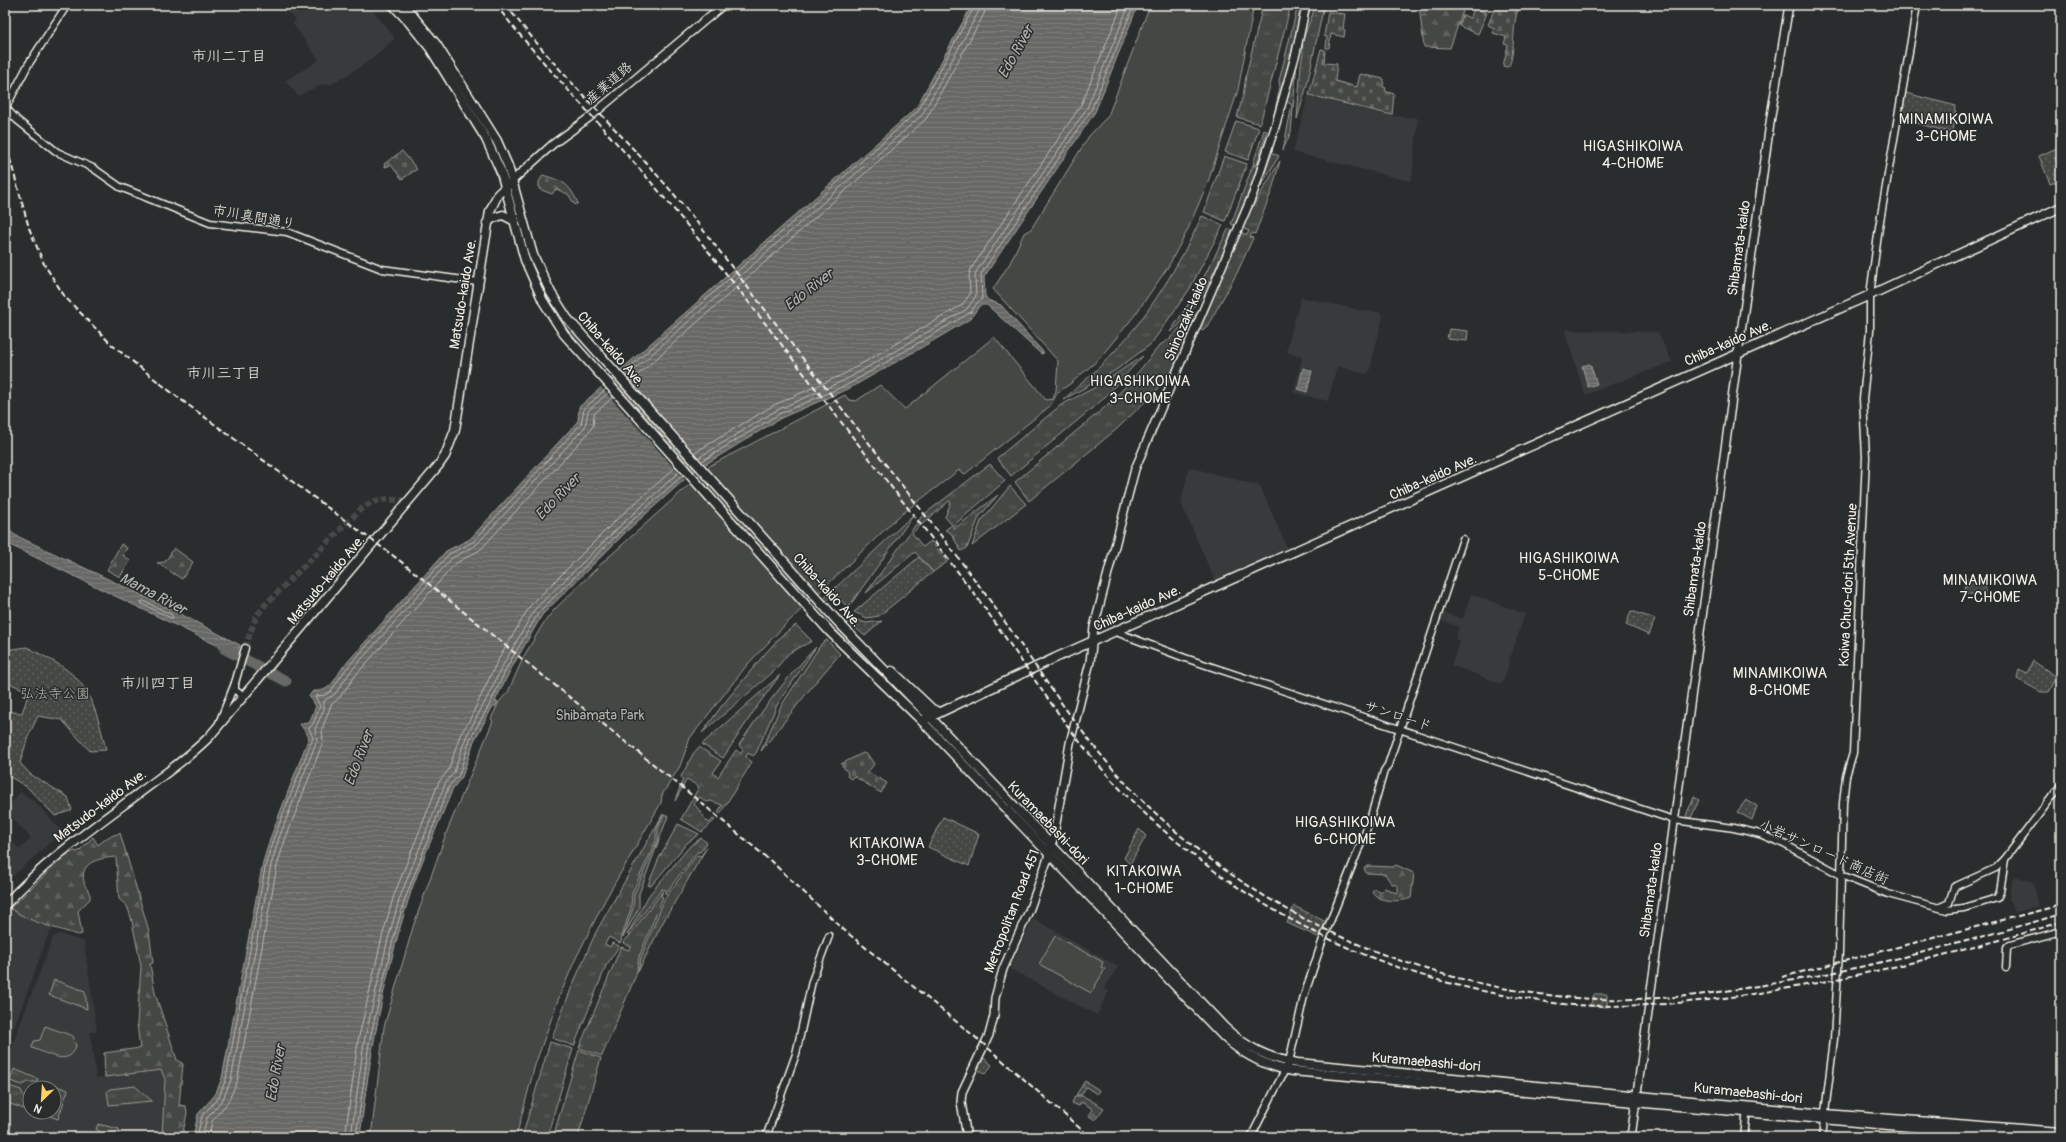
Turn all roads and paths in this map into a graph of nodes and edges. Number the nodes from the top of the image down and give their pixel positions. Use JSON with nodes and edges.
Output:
{"nodes":[{"id":1,"x":67,"y":5,"type":"edge"},
{"id":2,"x":392,"y":5,"type":"edge"},
{"id":3,"x":404,"y":5,"type":"edge"},
{"id":4,"x":723,"y":5,"type":"edge"},
{"id":5,"x":1306,"y":5,"type":"edge"},
{"id":6,"x":1789,"y":5,"type":"edge"},
{"id":7,"x":1917,"y":5,"type":"edge"},
{"id":8,"x":5,"y":108,"type":"edge"},
{"id":9,"x":509,"y":184,"type":"junction"},
{"id":10,"x":2061,"y":206,"type":"edge"},
{"id":11,"x":515,"y":221,"type":"junction"},
{"id":12,"x":487,"y":223,"type":"junction"},
{"id":13,"x":478,"y":282,"type":"junction"},
{"id":14,"x":1870,"y":295,"type":"junction"},
{"id":15,"x":1738,"y":354,"type":"junction"},
{"id":16,"x":1462,"y":539,"type":"dead end"},
{"id":17,"x":1116,"y":632,"type":"junction"},
{"id":18,"x":856,"y":641,"type":"junction"},
{"id":19,"x":1092,"y":642,"type":"junction"},
{"id":20,"x":244,"y":648,"type":"tunnel mouth"},
{"id":21,"x":235,"y":683,"type":"junction"},
{"id":22,"x":244,"y":697,"type":"junction"},
{"id":23,"x":939,"y":712,"type":"junction"},
{"id":24,"x":926,"y":719,"type":"junction"},
{"id":25,"x":217,"y":728,"type":"junction"},
{"id":26,"x":1400,"y":729,"type":"junction"},
{"id":27,"x":2061,"y":785,"type":"edge"},
{"id":28,"x":1674,"y":820,"type":"junction"},
{"id":29,"x":1050,"y":849,"type":"junction"},
{"id":30,"x":2005,"y":859,"type":"junction"},
{"id":31,"x":1989,"y":872,"type":"junction"},
{"id":32,"x":1840,"y":875,"type":"junction"},
{"id":33,"x":2002,"y":884,"type":"junction"},
{"id":34,"x":5,"y":905,"type":"edge"},
{"id":35,"x":1940,"y":907,"type":"junction"},
{"id":36,"x":2061,"y":931,"type":"edge"},
{"id":37,"x":829,"y":936,"type":"dead end"},
{"id":38,"x":2006,"y":967,"type":"dead end"},
{"id":39,"x":1287,"y":1066,"type":"junction"},
{"id":40,"x":1636,"y":1098,"type":"junction"},
{"id":41,"x":1746,"y":1110,"type":"junction"},
{"id":42,"x":1825,"y":1117,"type":"junction"},
{"id":43,"x":2061,"y":1132,"type":"edge"},
{"id":44,"x":1994,"y":1133,"type":"edge"},
{"id":45,"x":766,"y":1137,"type":"edge"},
{"id":46,"x":967,"y":1137,"type":"edge"},
{"id":47,"x":1250,"y":1137,"type":"edge"},
{"id":48,"x":1631,"y":1137,"type":"edge"},
{"id":49,"x":1744,"y":1137,"type":"edge"},
{"id":50,"x":1822,"y":1137,"type":"edge"},
{"id":51,"x":2020,"y":1137,"type":"edge"}],
"edges":[{"from":1,"to":8,"type":"street"},
{"from":2,"to":9,"type":"main road","name":"Chiba-kaido Ave."},
{"from":3,"to":9,"type":"main road","name":"Chiba-kaido Ave."},
{"from":4,"to":9,"type":"main road","name":"産業道路"},
{"from":5,"to":19,"type":"main road","name":"Shinozaki-kaido"},
{"from":6,"to":15,"type":"main road","name":"Shibamata-kaido"},
{"from":7,"to":14,"type":"street","name":"Koiwa Chuo-dori 5th Avenue"},
{"from":8,"to":13,"type":"street","name":"市川真間通り"},
{"from":9,"to":11,"type":"main road","name":"Chiba-kaido Ave."},
{"from":9,"to":12,"type":"main road","name":"Matsudo-kaido Ave."},
{"from":9,"to":18,"type":"main road","name":"Chiba-kaido Ave."},
{"from":10,"to":14,"type":"main road","name":"Chiba-kaido Ave."},
{"from":11,"to":12,"type":"main road"},
{"from":11,"to":24,"type":"main road","name":"Chiba-kaido Ave."},
{"from":12,"to":13,"type":"main road","name":"Matsudo-kaido Ave."},
{"from":13,"to":22,"type":"main road","name":"Matsudo-kaido Ave."},
{"from":14,"to":15,"type":"main road","name":"Chiba-kaido Ave."},
{"from":14,"to":32,"type":"street","name":"Koiwa Chuo-dori 5th Avenue"},
{"from":15,"to":17,"type":"main road","name":"Chiba-kaido Ave."},
{"from":15,"to":28,"type":"main road","name":"Shibamata-kaido"},
{"from":16,"to":26,"type":"street"},
{"from":17,"to":19,"type":"main road","name":"Chiba-kaido Ave."},
{"from":17,"to":26,"type":"street","name":"サンロード"},
{"from":18,"to":23,"type":"main road"},
{"from":18,"to":24,"type":"main road","name":"Chiba-kaido Ave."},
{"from":19,"to":23,"type":"main road","name":"Chiba-kaido Ave."},
{"from":19,"to":29,"type":"main road","name":"Metropolitan Road 451"},
{"from":20,"to":21,"type":"street"},
{"from":21,"to":22,"type":"street"},
{"from":21,"to":25,"type":"street"},
{"from":22,"to":25,"type":"main road","name":"Matsudo-kaido Ave."},
{"from":23,"to":24,"type":"main road","name":"Chiba-kaido Ave."},
{"from":24,"to":29,"type":"main road","name":"Kuramaebashi-dori"},
{"from":25,"to":34,"type":"main road","name":"Matsudo-kaido Ave."},
{"from":26,"to":28,"type":"street","name":"サンロード"},
{"from":26,"to":39,"type":"street"},
{"from":27,"to":30,"type":"street"},
{"from":28,"to":32,"type":"street","name":"小岩サンロード商店街"},
{"from":28,"to":40,"type":"main road","name":"Shibamata-kaido"},
{"from":29,"to":39,"type":"main road","name":"Kuramaebashi-dori"},
{"from":29,"to":46,"type":"main road","name":"Metropolitan Road 451"},
{"from":30,"to":31,"type":"street"},
{"from":30,"to":33,"type":"street"},
{"from":31,"to":33,"type":"street"},
{"from":31,"to":35,"type":"street"},
{"from":32,"to":35,"type":"street","name":"小岩サンロード商店街"},
{"from":32,"to":42,"type":"street","name":"Koiwa Chuo-dori 5th Avenue"},
{"from":33,"to":35,"type":"street","name":"小岩サンロード商店街"},
{"from":36,"to":38,"type":"street"},
{"from":37,"to":45,"type":"street"},
{"from":39,"to":40,"type":"main road","name":"Kuramaebashi-dori"},
{"from":39,"to":47,"type":"street"},
{"from":40,"to":41,"type":"main road","name":"Kuramaebashi-dori"},
{"from":40,"to":48,"type":"main road","name":"Shibamata-kaido"},
{"from":41,"to":42,"type":"main road","name":"Kuramaebashi-dori"},
{"from":41,"to":49,"type":"street"},
{"from":42,"to":44,"type":"main road","name":"Kuramaebashi-dori"},
{"from":42,"to":50,"type":"street","name":"Koiwa Chuo-dori 5th Avenue"},
{"from":43,"to":44,"type":"main road","name":"Kuramaebashi-dori"},
{"from":44,"to":51,"type":"main road","name":"Kuramaebashi-dori"}]}
